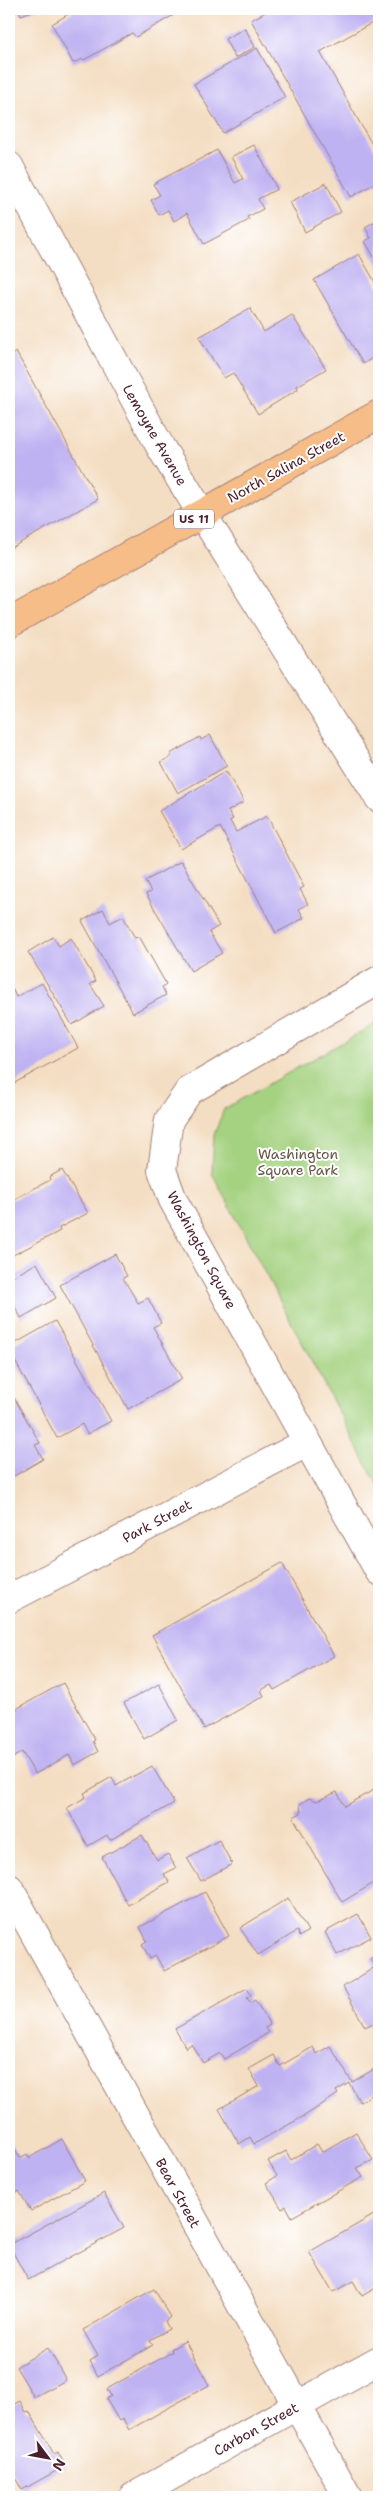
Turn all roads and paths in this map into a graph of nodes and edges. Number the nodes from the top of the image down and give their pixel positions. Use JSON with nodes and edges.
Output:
{"nodes":[{"id":1,"x":9,"y":166,"type":"edge"},
{"id":2,"x":379,"y":414,"type":"edge"},
{"id":3,"x":202,"y":514,"type":"junction"},
{"id":4,"x":9,"y":623,"type":"edge"},
{"id":5,"x":379,"y":798,"type":"edge"},
{"id":6,"x":379,"y":980,"type":"edge"},
{"id":7,"x":306,"y":1443,"type":"junction"},
{"id":8,"x":379,"y":1570,"type":"edge"},
{"id":9,"x":9,"y":1599,"type":"edge"},
{"id":10,"x":9,"y":1888,"type":"edge"},
{"id":11,"x":379,"y":2360,"type":"edge"},
{"id":12,"x":297,"y":2406,"type":"junction"},
{"id":13,"x":133,"y":2497,"type":"edge"},
{"id":14,"x":348,"y":2497,"type":"edge"}],
"edges":[{"from":1,"to":3,"type":"street","name":"Lemoyne Avenue"},
{"from":2,"to":3,"type":"main road","name":"North Salina Street","number":"US 11"},
{"from":3,"to":4,"type":"main road","name":"North Salina Street","number":"US 11"},
{"from":3,"to":5,"type":"street","name":"Lemoyne Avenue"},
{"from":6,"to":7,"type":"street","name":"Washington Square"},
{"from":7,"to":8,"type":"street","name":"Washington Square"},
{"from":7,"to":9,"type":"street","name":"Park Street"},
{"from":10,"to":12,"type":"street","name":"Bear Street"},
{"from":11,"to":12,"type":"street","name":"Carbon Street"},
{"from":12,"to":13,"type":"street","name":"Carbon Street"},
{"from":12,"to":14,"type":"street","name":"Bear Street"}]}
